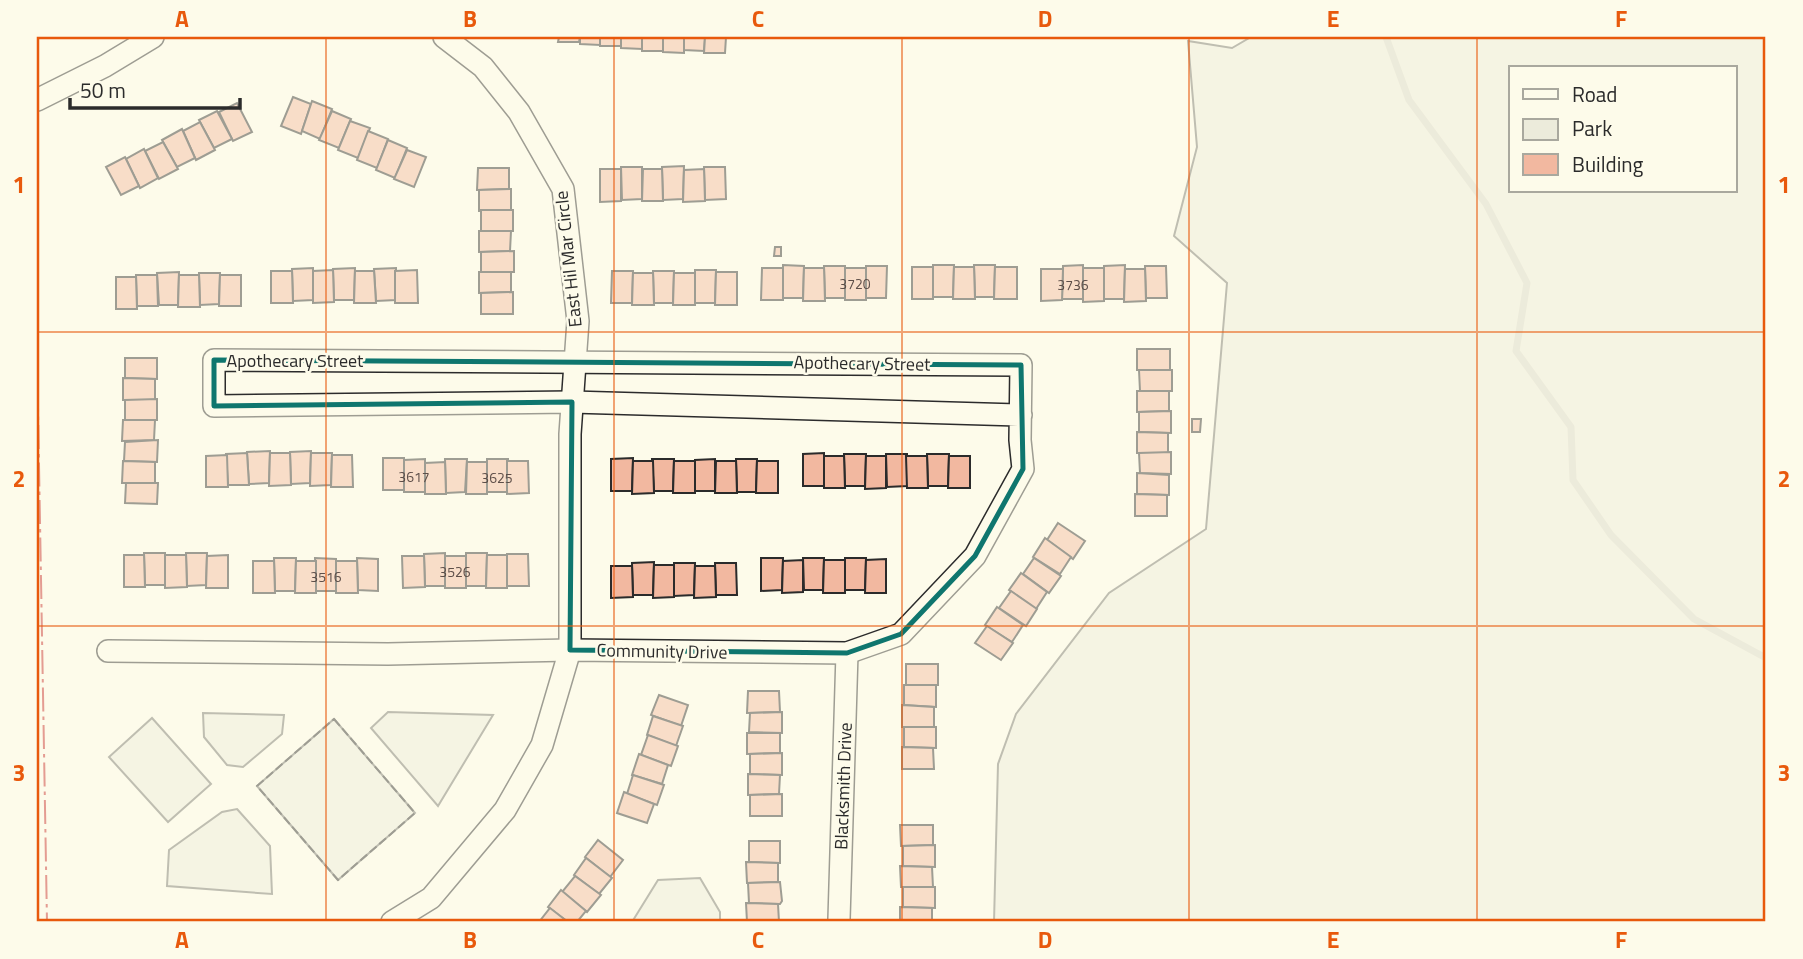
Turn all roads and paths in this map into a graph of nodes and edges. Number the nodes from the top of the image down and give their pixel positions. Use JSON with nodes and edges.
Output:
{"nodes":[{"id":1,"x":153,"y":37,"type":"edge"},
{"id":2,"x":444,"y":37,"type":"edge"},
{"id":3,"x":37,"y":100,"type":"edge"},
{"id":4,"x":575,"y":361,"type":"junction"},
{"id":5,"x":1021,"y":365,"type":"joint"},
{"id":6,"x":572,"y":402,"type":"junction"},
{"id":7,"x":1021,"y":415,"type":"junction"},
{"id":8,"x":570,"y":650,"type":"junction"},
{"id":9,"x":108,"y":651,"type":"dead end"},
{"id":10,"x":847,"y":653,"type":"junction"},
{"id":11,"x":839,"y":919,"type":"dead end"},
{"id":12,"x":391,"y":922,"type":"edge"}],
"edges":[{"from":1,"to":3,"type":"street"},
{"from":2,"to":4,"type":"street","name":"East Hil Mar Circle"},
{"from":4,"to":5,"type":"street","name":"Apothecary Street"},
{"from":4,"to":6,"type":"street","name":"East Hil Mar Circle"},
{"from":4,"to":6,"type":"street","name":"Apothecary Street"},
{"from":5,"to":7,"type":"street","name":"Community Drive"},
{"from":6,"to":7,"type":"street","name":"Apothecary Street"},
{"from":6,"to":8,"type":"street","name":"East Hil Mar Circle"},
{"from":7,"to":10,"type":"street","name":"Community Drive"},
{"from":8,"to":9,"type":"street","name":"Community Drive"},
{"from":8,"to":10,"type":"street","name":"Community Drive"},
{"from":8,"to":12,"type":"street","name":"East Hil Mar Circle"},
{"from":10,"to":11,"type":"street","name":"Blacksmith Drive"}]}
